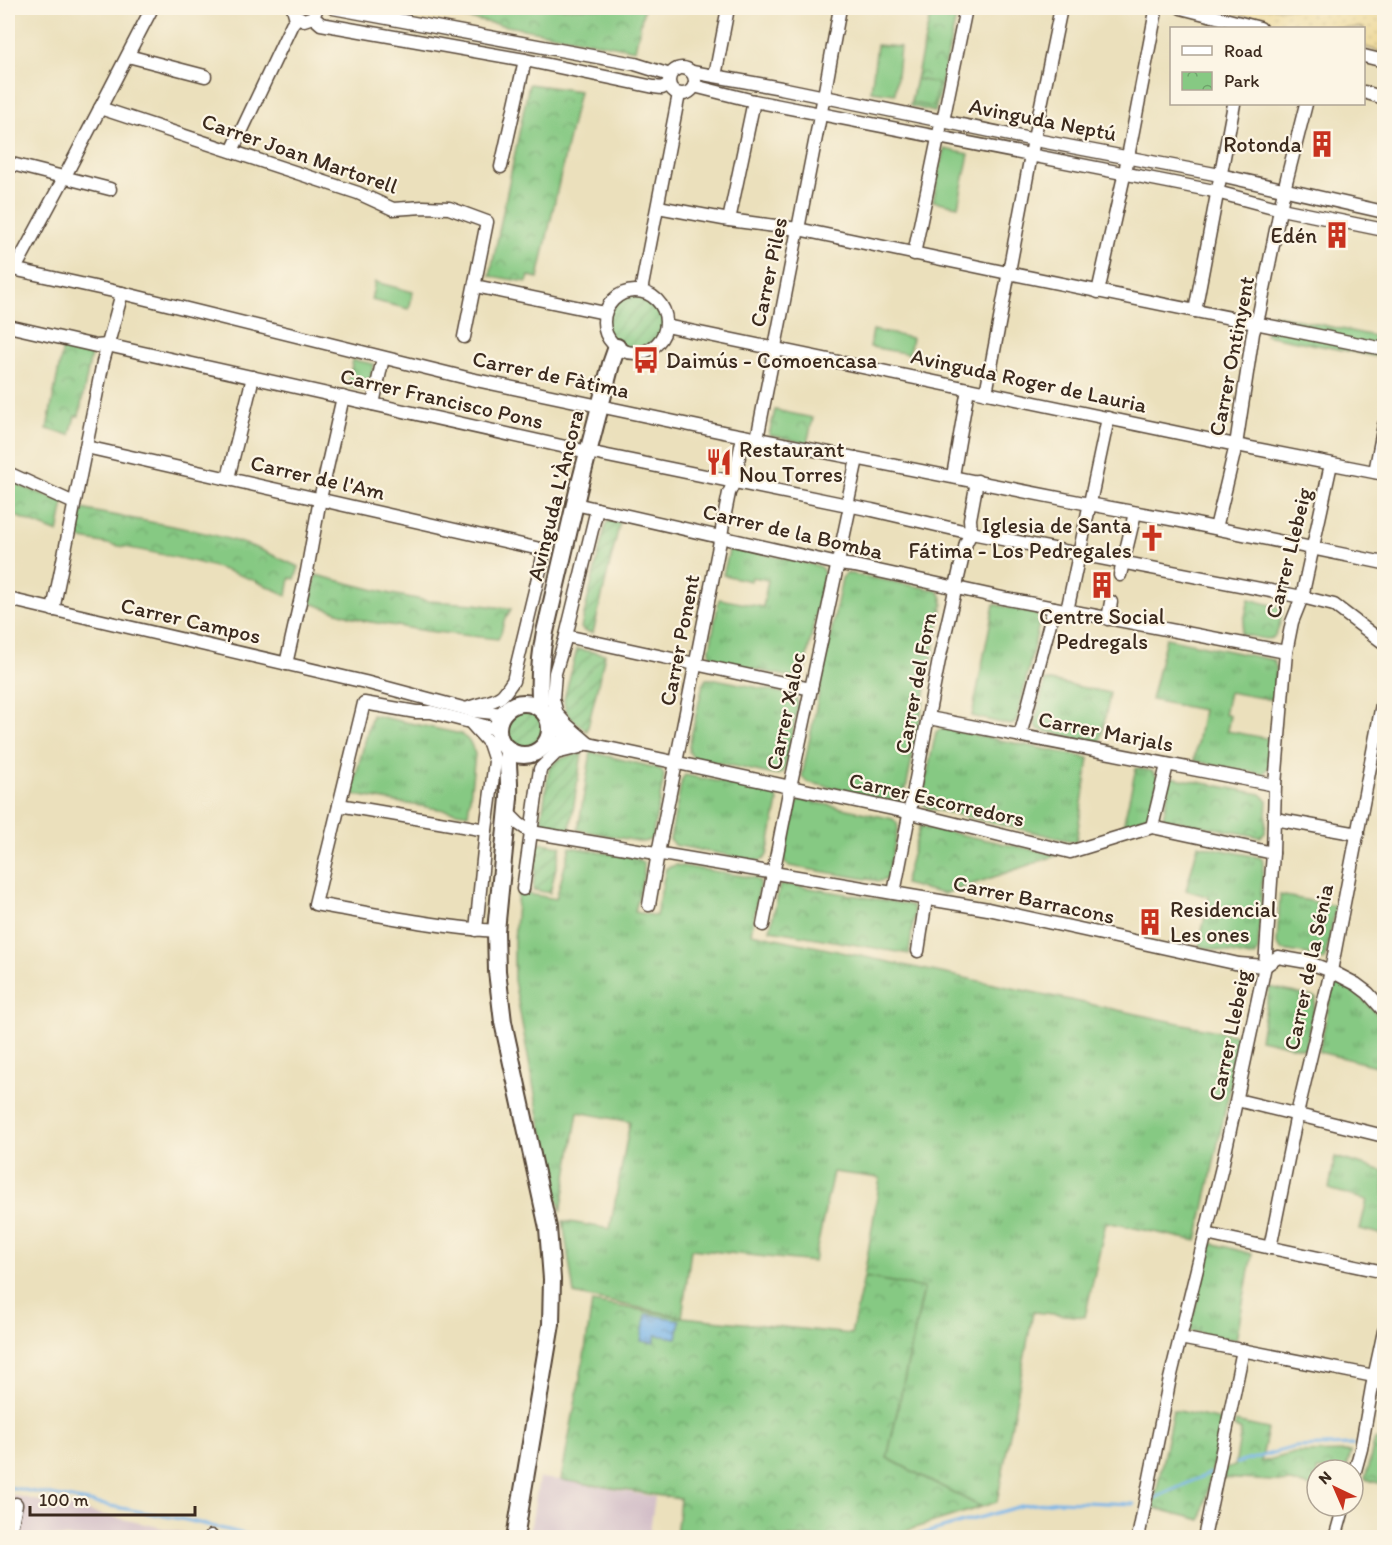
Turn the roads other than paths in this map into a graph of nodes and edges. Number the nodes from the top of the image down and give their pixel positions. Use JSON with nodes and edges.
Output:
{"nodes":[{"id":1,"x":152,"y":8,"type":"edge"},
{"id":2,"x":333,"y":8,"type":"edge"},
{"id":3,"x":728,"y":8,"type":"edge"},
{"id":4,"x":840,"y":8,"type":"edge"},
{"id":5,"x":966,"y":8,"type":"edge"},
{"id":6,"x":1061,"y":8,"type":"edge"},
{"id":7,"x":1181,"y":8,"type":"edge"},
{"id":8,"x":1156,"y":11,"type":"dead end"},
{"id":9,"x":315,"y":12,"type":"edge"},
{"id":10,"x":295,"y":13,"type":"edge"},
{"id":11,"x":1256,"y":27,"type":"edge"},
{"id":12,"x":128,"y":56,"type":"junction"},
{"id":13,"x":1365,"y":56,"type":"edge"},
{"id":14,"x":525,"y":60,"type":"junction"},
{"id":15,"x":1384,"y":61,"type":"edge"},
{"id":16,"x":692,"y":72,"type":"junction"},
{"id":17,"x":205,"y":76,"type":"dead end"},
{"id":18,"x":715,"y":76,"type":"junction"},
{"id":19,"x":670,"y":80,"type":"junction"},
{"id":20,"x":694,"y":86,"type":"junction"},
{"id":21,"x":1365,"y":92,"type":"edge"},
{"id":22,"x":679,"y":94,"type":"junction"},
{"id":23,"x":824,"y":96,"type":"junction"},
{"id":24,"x":1384,"y":98,"type":"edge"},
{"id":25,"x":754,"y":100,"type":"junction"},
{"id":26,"x":1234,"y":105,"type":"edge"},
{"id":27,"x":1306,"y":105,"type":"edge"},
{"id":28,"x":100,"y":108,"type":"junction"},
{"id":29,"x":821,"y":114,"type":"junction"},
{"id":30,"x":942,"y":121,"type":"junction"},
{"id":31,"x":938,"y":137,"type":"junction"},
{"id":32,"x":1034,"y":139,"type":"junction"},
{"id":33,"x":232,"y":152,"type":"junction"},
{"id":34,"x":1031,"y":155,"type":"junction"},
{"id":35,"x":1128,"y":158,"type":"junction"},
{"id":36,"x":8,"y":163,"type":"edge"},
{"id":37,"x":501,"y":167,"type":"dead end"},
{"id":38,"x":1125,"y":174,"type":"junction"},
{"id":39,"x":1220,"y":175,"type":"junction"},
{"id":40,"x":64,"y":178,"type":"junction"},
{"id":41,"x":110,"y":189,"type":"dead end"},
{"id":42,"x":1284,"y":190,"type":"junction"},
{"id":43,"x":1217,"y":193,"type":"junction"},
{"id":44,"x":658,"y":207,"type":"junction"},
{"id":45,"x":1281,"y":209,"type":"junction"},
{"id":46,"x":1384,"y":212,"type":"edge"},
{"id":47,"x":729,"y":220,"type":"junction"},
{"id":48,"x":798,"y":230,"type":"junction"},
{"id":49,"x":1384,"y":230,"type":"edge"},
{"id":50,"x":914,"y":254,"type":"junction"},
{"id":51,"x":11,"y":269,"type":"edge"},
{"id":52,"x":1008,"y":273,"type":"junction"},
{"id":53,"x":475,"y":286,"type":"junction"},
{"id":54,"x":641,"y":291,"type":"junction"},
{"id":55,"x":1098,"y":291,"type":"junction"},
{"id":56,"x":122,"y":293,"type":"junction"},
{"id":57,"x":1194,"y":311,"type":"junction"},
{"id":58,"x":605,"y":314,"type":"junction"},
{"id":59,"x":1256,"y":323,"type":"junction"},
{"id":60,"x":8,"y":326,"type":"edge"},
{"id":61,"x":666,"y":326,"type":"junction"},
{"id":62,"x":464,"y":337,"type":"dead end"},
{"id":63,"x":107,"y":345,"type":"junction"},
{"id":64,"x":617,"y":347,"type":"junction"},
{"id":65,"x":774,"y":348,"type":"junction"},
{"id":66,"x":1384,"y":349,"type":"edge"},
{"id":67,"x":383,"y":358,"type":"junction"},
{"id":68,"x":253,"y":377,"type":"junction"},
{"id":69,"x":968,"y":389,"type":"junction"},
{"id":70,"x":986,"y":393,"type":"junction"},
{"id":71,"x":343,"y":397,"type":"junction"},
{"id":72,"x":374,"y":404,"type":"junction"},
{"id":73,"x":600,"y":405,"type":"junction"},
{"id":74,"x":1108,"y":418,"type":"junction"},
{"id":75,"x":1384,"y":424,"type":"edge"},
{"id":76,"x":743,"y":436,"type":"junction"},
{"id":77,"x":757,"y":439,"type":"junction"},
{"id":78,"x":1236,"y":445,"type":"junction"},
{"id":79,"x":86,"y":447,"type":"junction"},
{"id":80,"x":588,"y":452,"type":"junction"},
{"id":81,"x":857,"y":459,"type":"junction"},
{"id":82,"x":1332,"y":464,"type":"junction"},
{"id":83,"x":8,"y":473,"type":"edge"},
{"id":84,"x":1380,"y":473,"type":"edge"},
{"id":85,"x":953,"y":476,"type":"junction"},
{"id":86,"x":228,"y":478,"type":"junction"},
{"id":87,"x":977,"y":481,"type":"junction"},
{"id":88,"x":734,"y":482,"type":"junction"},
{"id":89,"x":320,"y":499,"type":"junction"},
{"id":90,"x":75,"y":503,"type":"junction"},
{"id":91,"x":575,"y":504,"type":"junction"},
{"id":92,"x":1089,"y":504,"type":"junction"},
{"id":93,"x":848,"y":506,"type":"junction"},
{"id":94,"x":597,"y":509,"type":"junction"},
{"id":95,"x":1135,"y":513,"type":"junction"},
{"id":96,"x":1216,"y":528,"type":"junction"},
{"id":97,"x":971,"y":533,"type":"junction"},
{"id":98,"x":721,"y":536,"type":"junction"},
{"id":99,"x":1312,"y":547,"type":"junction"},
{"id":100,"x":1080,"y":554,"type":"junction"},
{"id":101,"x":1123,"y":562,"type":"junction"},
{"id":102,"x":1384,"y":563,"type":"edge"},
{"id":103,"x":838,"y":564,"type":"junction"},
{"id":104,"x":1120,"y":575,"type":"dead end"},
{"id":105,"x":956,"y":588,"type":"junction"},
{"id":106,"x":1302,"y":597,"type":"junction"},
{"id":107,"x":8,"y":599,"type":"edge"},
{"id":108,"x":1112,"y":602,"type":"dead end"},
{"id":109,"x":1054,"y":608,"type":"junction"},
{"id":110,"x":53,"y":610,"type":"junction"},
{"id":111,"x":1067,"y":611,"type":"junction"},
{"id":112,"x":1108,"y":619,"type":"junction"},
{"id":113,"x":566,"y":636,"type":"junction"},
{"id":114,"x":1384,"y":643,"type":"edge"},
{"id":115,"x":1286,"y":652,"type":"junction"},
{"id":116,"x":540,"y":656,"type":"junction"},
{"id":117,"x":286,"y":664,"type":"junction"},
{"id":118,"x":695,"y":664,"type":"junction"},
{"id":119,"x":364,"y":682,"type":"junction"},
{"id":120,"x":811,"y":689,"type":"junction"},
{"id":121,"x":1384,"y":694,"type":"edge"},
{"id":122,"x":519,"y":704,"type":"junction"},
{"id":123,"x":467,"y":709,"type":"junction"},
{"id":124,"x":431,"y":712,"type":"junction"},
{"id":125,"x":545,"y":716,"type":"junction"},
{"id":126,"x":929,"y":717,"type":"junction"},
{"id":127,"x":470,"y":722,"type":"junction"},
{"id":128,"x":501,"y":722,"type":"junction"},
{"id":129,"x":1020,"y":736,"type":"junction"},
{"id":130,"x":590,"y":744,"type":"junction"},
{"id":131,"x":508,"y":749,"type":"junction"},
{"id":132,"x":535,"y":751,"type":"junction"},
{"id":133,"x":676,"y":762,"type":"junction"},
{"id":134,"x":1167,"y":765,"type":"junction"},
{"id":135,"x":1275,"y":785,"type":"junction"},
{"id":136,"x":790,"y":787,"type":"junction"},
{"id":137,"x":339,"y":805,"type":"junction"},
{"id":138,"x":508,"y":806,"type":"junction"},
{"id":139,"x":910,"y":813,"type":"junction"},
{"id":140,"x":1275,"y":819,"type":"junction"},
{"id":141,"x":1152,"y":827,"type":"junction"},
{"id":142,"x":486,"y":830,"type":"junction"},
{"id":143,"x":531,"y":832,"type":"junction"},
{"id":144,"x":1358,"y":834,"type":"junction"},
{"id":145,"x":658,"y":853,"type":"junction"},
{"id":146,"x":1273,"y":853,"type":"junction"},
{"id":147,"x":773,"y":873,"type":"junction"},
{"id":148,"x":523,"y":889,"type":"dead end"},
{"id":149,"x":894,"y":893,"type":"junction"},
{"id":150,"x":926,"y":899,"type":"junction"},
{"id":151,"x":649,"y":905,"type":"dead end"},
{"id":152,"x":762,"y":925,"type":"dead end"},
{"id":153,"x":476,"y":930,"type":"junction"},
{"id":154,"x":496,"y":931,"type":"junction"},
{"id":155,"x":918,"y":951,"type":"dead end"},
{"id":156,"x":1265,"y":966,"type":"junction"},
{"id":157,"x":1331,"y":971,"type":"junction"},
{"id":158,"x":1384,"y":1011,"type":"edge"},
{"id":159,"x":1237,"y":1100,"type":"junction"},
{"id":160,"x":1297,"y":1114,"type":"junction"},
{"id":161,"x":1384,"y":1136,"type":"edge"},
{"id":162,"x":1206,"y":1234,"type":"junction"},
{"id":163,"x":1270,"y":1248,"type":"junction"},
{"id":164,"x":1384,"y":1272,"type":"edge"},
{"id":165,"x":1384,"y":1331,"type":"edge"},
{"id":166,"x":1180,"y":1338,"type":"junction"},
{"id":167,"x":1243,"y":1350,"type":"junction"},
{"id":168,"x":1381,"y":1363,"type":"edge"},
{"id":169,"x":1374,"y":1376,"type":"junction"},
{"id":170,"x":1358,"y":1458,"type":"edge"},
{"id":171,"x":16,"y":1504,"type":"dead end"},
{"id":172,"x":1341,"y":1518,"type":"edge"},
{"id":173,"x":9,"y":1538,"type":"edge"},
{"id":174,"x":515,"y":1538,"type":"edge"},
{"id":175,"x":1138,"y":1538,"type":"edge"},
{"id":176,"x":1204,"y":1538,"type":"edge"},
{"id":177,"x":1335,"y":1538,"type":"edge"}],
"edges":[{"from":1,"to":12,"type":"street"},
{"from":2,"to":19,"type":"street"},
{"from":3,"to":18,"type":"street"},
{"from":4,"to":23,"type":"street","name":"Carrer Piles"},
{"from":5,"to":30,"type":"street"},
{"from":6,"to":32,"type":"street"},
{"from":7,"to":11,"type":"street"},
{"from":8,"to":35,"type":"street"},
{"from":9,"to":10,"type":"street"},
{"from":9,"to":14,"type":"street"},
{"from":10,"to":33,"type":"street"},
{"from":12,"to":17,"type":"street"},
{"from":12,"to":28,"type":"street"},
{"from":13,"to":15,"type":"street"},
{"from":14,"to":19,"type":"street"},
{"from":14,"to":37,"type":"street"},
{"from":16,"to":18,"type":"street","name":"Avinguda Neptú"},
{"from":16,"to":19,"type":"street"},
{"from":16,"to":20,"type":"street"},
{"from":18,"to":23,"type":"street","name":"Avinguda Neptú"},
{"from":19,"to":22,"type":"street"},
{"from":20,"to":22,"type":"street"},
{"from":20,"to":25,"type":"street","name":"Avinguda Neptú"},
{"from":21,"to":24,"type":"street"},
{"from":22,"to":44,"type":"street"},
{"from":23,"to":29,"type":"street","name":"Carrer Piles"},
{"from":23,"to":30,"type":"street","name":"Avinguda Neptú"},
{"from":25,"to":29,"type":"street","name":"Avinguda Neptú"},
{"from":25,"to":47,"type":"street"},
{"from":26,"to":39,"type":"street"},
{"from":27,"to":42,"type":"street","name":"Carrer Ontinyent"},
{"from":28,"to":33,"type":"street","name":"Carrer Joan Martorell"},
{"from":28,"to":40,"type":"street"},
{"from":29,"to":31,"type":"street","name":"Avinguda Neptú"},
{"from":29,"to":48,"type":"street","name":"Carrer Piles"},
{"from":30,"to":31,"type":"street"},
{"from":30,"to":32,"type":"street","name":"Avinguda Neptú"},
{"from":31,"to":34,"type":"street","name":"Avinguda Neptú"},
{"from":31,"to":50,"type":"street"},
{"from":32,"to":34,"type":"street"},
{"from":32,"to":35,"type":"street","name":"Avinguda Neptú"},
{"from":33,"to":53,"type":"street","name":"Carrer Joan Martorell"},
{"from":34,"to":38,"type":"street","name":"Avinguda Neptú"},
{"from":34,"to":52,"type":"street"},
{"from":35,"to":38,"type":"street"},
{"from":35,"to":39,"type":"street","name":"Avinguda Neptú"},
{"from":36,"to":40,"type":"street"},
{"from":38,"to":43,"type":"street","name":"Avinguda Neptú"},
{"from":38,"to":55,"type":"street"},
{"from":39,"to":42,"type":"street","name":"Avinguda Neptú"},
{"from":39,"to":43,"type":"street"},
{"from":40,"to":41,"type":"street"},
{"from":40,"to":51,"type":"street"},
{"from":42,"to":45,"type":"street","name":"Carrer Ontinyent"},
{"from":42,"to":46,"type":"street","name":"Avinguda Neptú"},
{"from":43,"to":45,"type":"street","name":"Avinguda Neptú"},
{"from":43,"to":57,"type":"street"},
{"from":44,"to":47,"type":"street"},
{"from":44,"to":54,"type":"street"},
{"from":45,"to":49,"type":"street","name":"Avinguda Neptú"},
{"from":45,"to":59,"type":"street","name":"Carrer Ontinyent"},
{"from":47,"to":48,"type":"street"},
{"from":48,"to":50,"type":"street"},
{"from":48,"to":65,"type":"street","name":"Carrer Piles"},
{"from":50,"to":52,"type":"street"},
{"from":51,"to":56,"type":"street","name":"Carrer de Fàtima"},
{"from":52,"to":55,"type":"street"},
{"from":52,"to":70,"type":"street"},
{"from":53,"to":58,"type":"street"},
{"from":53,"to":62,"type":"street"},
{"from":54,"to":58,"type":"street"},
{"from":54,"to":61,"type":"street"},
{"from":55,"to":57,"type":"street"},
{"from":56,"to":63,"type":"street"},
{"from":56,"to":67,"type":"street","name":"Carrer de Fàtima"},
{"from":57,"to":59,"type":"street"},
{"from":58,"to":64,"type":"street"},
{"from":59,"to":66,"type":"street"},
{"from":59,"to":78,"type":"street","name":"Carrer Ontinyent"},
{"from":60,"to":63,"type":"street","name":"Carrer Francisco Pons"},
{"from":61,"to":64,"type":"street"},
{"from":61,"to":65,"type":"street","name":"Avinguda Roger de Lauria"},
{"from":63,"to":68,"type":"street","name":"Carrer Francisco Pons"},
{"from":63,"to":79,"type":"street"},
{"from":64,"to":73,"type":"street","name":"Avinguda L'Àncora"},
{"from":65,"to":69,"type":"street","name":"Avinguda Roger de Lauria"},
{"from":65,"to":77,"type":"street","name":"Carrer Piles"},
{"from":67,"to":72,"type":"street"},
{"from":67,"to":73,"type":"street","name":"Carrer de Fàtima"},
{"from":68,"to":71,"type":"street","name":"Carrer Francisco Pons"},
{"from":68,"to":86,"type":"street"},
{"from":69,"to":70,"type":"street","name":"Avinguda Roger de Lauria"},
{"from":69,"to":85,"type":"street"},
{"from":70,"to":74,"type":"street","name":"Avinguda Roger de Lauria"},
{"from":71,"to":72,"type":"street","name":"Carrer Francisco Pons"},
{"from":71,"to":89,"type":"street"},
{"from":72,"to":80,"type":"street","name":"Carrer Francisco Pons"},
{"from":73,"to":76,"type":"street","name":"Carrer de Fàtima"},
{"from":73,"to":80,"type":"street","name":"Avinguda L'Àncora"},
{"from":74,"to":78,"type":"street","name":"Avinguda Roger de Lauria"},
{"from":74,"to":92,"type":"street"},
{"from":75,"to":84,"type":"street"},
{"from":76,"to":77,"type":"street","name":"Carrer de Fàtima"},
{"from":76,"to":88,"type":"street","name":"Carrer Ponent"},
{"from":77,"to":81,"type":"street","name":"Carrer de Fàtima"},
{"from":78,"to":82,"type":"street","name":"Avinguda Roger de Lauria"},
{"from":78,"to":96,"type":"street","name":"Carrer Ontinyent"},
{"from":79,"to":86,"type":"street","name":"Carrer de l'Am"},
{"from":79,"to":90,"type":"street"},
{"from":80,"to":88,"type":"street","name":"Carrer Francisco Pons"},
{"from":80,"to":91,"type":"street","name":"Avinguda L'Àncora"},
{"from":81,"to":85,"type":"street","name":"Carrer de Fàtima"},
{"from":81,"to":93,"type":"street","name":"Carrer Xaloc"},
{"from":82,"to":84,"type":"street","name":"Avinguda Roger de Lauria"},
{"from":82,"to":99,"type":"street","name":"Carrer Llebeig"},
{"from":83,"to":90,"type":"street"},
{"from":85,"to":87,"type":"street","name":"Carrer de Fàtima"},
{"from":86,"to":89,"type":"street","name":"Carrer de l'Am"},
{"from":87,"to":92,"type":"street","name":"Carrer de Fàtima"},
{"from":87,"to":97,"type":"street","name":"Carrer del Forn"},
{"from":88,"to":93,"type":"street","name":"Carrer Francisco Pons"},
{"from":88,"to":98,"type":"street","name":"Carrer Ponent"},
{"from":89,"to":117,"type":"street"},
{"from":89,"to":123,"type":"street","name":"Carrer de l'Am"},
{"from":90,"to":110,"type":"street"},
{"from":91,"to":94,"type":"street","name":"Carrer de la Bomba"},
{"from":91,"to":116,"type":"street","name":"Avinguda L'Àncora"},
{"from":92,"to":95,"type":"street","name":"Carrer de Fàtima"},
{"from":92,"to":100,"type":"street"},
{"from":93,"to":97,"type":"street","name":"Carrer Francisco Pons"},
{"from":93,"to":103,"type":"street","name":"Carrer Xaloc"},
{"from":94,"to":98,"type":"street","name":"Carrer de la Bomba"},
{"from":94,"to":113,"type":"street","name":"Carrer Escorredors"},
{"from":95,"to":96,"type":"street","name":"Carrer de Fàtima"},
{"from":95,"to":101,"type":"street"},
{"from":96,"to":99,"type":"street","name":"Carrer de Fàtima"},
{"from":97,"to":100,"type":"street","name":"Carrer Francisco Pons"},
{"from":97,"to":105,"type":"street","name":"Carrer del Forn"},
{"from":98,"to":103,"type":"street","name":"Carrer de la Bomba"},
{"from":98,"to":118,"type":"street","name":"Carrer Ponent"},
{"from":99,"to":102,"type":"street","name":"Carrer de Fàtima"},
{"from":99,"to":106,"type":"street","name":"Carrer Llebeig"},
{"from":100,"to":101,"type":"street","name":"Carrer Francisco Pons"},
{"from":100,"to":111,"type":"street"},
{"from":101,"to":104,"type":"street"},
{"from":101,"to":106,"type":"street","name":"Carrer Francisco Pons"},
{"from":103,"to":105,"type":"street","name":"Carrer de la Bomba"},
{"from":103,"to":120,"type":"street","name":"Carrer Xaloc"},
{"from":105,"to":109,"type":"street","name":"Carrer de la Bomba"},
{"from":105,"to":126,"type":"street","name":"Carrer del Forn"},
{"from":106,"to":114,"type":"street","name":"Carrer Francisco Pons"},
{"from":106,"to":115,"type":"street","name":"Carrer Llebeig"},
{"from":107,"to":110,"type":"street","name":"Carrer Campos"},
{"from":108,"to":112,"type":"street"},
{"from":109,"to":111,"type":"street","name":"Carrer de la Bomba"},
{"from":109,"to":129,"type":"street"},
{"from":110,"to":117,"type":"street","name":"Carrer Campos"},
{"from":111,"to":112,"type":"street","name":"Carrer de la Bomba"},
{"from":112,"to":115,"type":"street","name":"Carrer de la Bomba"},
{"from":113,"to":118,"type":"street"},
{"from":113,"to":130,"type":"street","name":"Carrer Escorredors"},
{"from":115,"to":135,"type":"street","name":"Carrer Llebeig"},
{"from":116,"to":122,"type":"street","name":"Avinguda L'Àncora"},
{"from":116,"to":125,"type":"street","name":"Avinguda L'Àncora"},
{"from":117,"to":119,"type":"street","name":"Carrer Campos"},
{"from":118,"to":120,"type":"street"},
{"from":118,"to":133,"type":"street","name":"Carrer Ponent"},
{"from":119,"to":123,"type":"street","name":"Carrer Campos"},
{"from":119,"to":124,"type":"street"},
{"from":120,"to":136,"type":"street","name":"Carrer Xaloc"},
{"from":121,"to":144,"type":"street","name":"Carrer de la Sénia"},
{"from":122,"to":125,"type":"street"},
{"from":122,"to":128,"type":"street"},
{"from":123,"to":128,"type":"street","name":"Carrer Campos"},
{"from":124,"to":127,"type":"street"},
{"from":124,"to":137,"type":"street"},
{"from":125,"to":130,"type":"street","name":"Carrer Escorredors"},
{"from":125,"to":132,"type":"street"},
{"from":126,"to":129,"type":"street","name":"Carrer Marjals"},
{"from":126,"to":139,"type":"street","name":"Carrer del Forn"},
{"from":127,"to":128,"type":"street"},
{"from":127,"to":142,"type":"street"},
{"from":128,"to":131,"type":"street"},
{"from":129,"to":134,"type":"street","name":"Carrer Marjals"},
{"from":130,"to":132,"type":"street","name":"Carrer Escorredors"},
{"from":130,"to":133,"type":"street","name":"Carrer Escorredors"},
{"from":130,"to":143,"type":"street"},
{"from":131,"to":132,"type":"street"},
{"from":131,"to":138,"type":"street"},
{"from":132,"to":138,"type":"street"},
{"from":133,"to":136,"type":"street","name":"Carrer Escorredors"},
{"from":133,"to":145,"type":"street","name":"Carrer Ponent"},
{"from":134,"to":135,"type":"street","name":"Carrer Marjals"},
{"from":134,"to":141,"type":"street"},
{"from":135,"to":140,"type":"street","name":"Carrer Llebeig"},
{"from":136,"to":139,"type":"street","name":"Carrer Escorredors"},
{"from":136,"to":147,"type":"street","name":"Carrer Xaloc"},
{"from":137,"to":142,"type":"street"},
{"from":137,"to":153,"type":"street"},
{"from":138,"to":143,"type":"street"},
{"from":138,"to":154,"type":"street"},
{"from":139,"to":141,"type":"street","name":"Carrer Escorredors"},
{"from":139,"to":149,"type":"street","name":"Carrer del Forn"},
{"from":140,"to":144,"type":"street"},
{"from":140,"to":146,"type":"street","name":"Carrer Llebeig"},
{"from":141,"to":146,"type":"street","name":"Carrer Escorredors"},
{"from":142,"to":153,"type":"street"},
{"from":143,"to":145,"type":"street","name":"Carrer Barracons"},
{"from":143,"to":148,"type":"street"},
{"from":144,"to":157,"type":"street","name":"Carrer de la Sénia"},
{"from":145,"to":147,"type":"street","name":"Carrer Barracons"},
{"from":145,"to":151,"type":"street"},
{"from":146,"to":156,"type":"street","name":"Carrer Llebeig"},
{"from":147,"to":149,"type":"street","name":"Carrer Barracons"},
{"from":147,"to":152,"type":"street","name":"Carrer Xaloc"},
{"from":149,"to":150,"type":"street","name":"Carrer Barracons"},
{"from":150,"to":155,"type":"street"},
{"from":150,"to":156,"type":"street","name":"Carrer Barracons"},
{"from":153,"to":154,"type":"street"},
{"from":154,"to":174,"type":"street"},
{"from":156,"to":157,"type":"street","name":"Carrer Barracons"},
{"from":156,"to":159,"type":"street","name":"Carrer Llebeig"},
{"from":157,"to":158,"type":"street","name":"Carrer Barracons"},
{"from":157,"to":160,"type":"street","name":"Carrer de la Sénia"},
{"from":159,"to":160,"type":"street"},
{"from":159,"to":162,"type":"street","name":"Carrer Llebeig"},
{"from":160,"to":161,"type":"street"},
{"from":160,"to":163,"type":"street","name":"Carrer de la Sénia"},
{"from":162,"to":163,"type":"street"},
{"from":162,"to":166,"type":"street","name":"Carrer Llebeig"},
{"from":163,"to":164,"type":"street"},
{"from":165,"to":168,"type":"street"},
{"from":166,"to":167,"type":"street"},
{"from":166,"to":175,"type":"street","name":"Carrer Llebeig"},
{"from":167,"to":169,"type":"street"},
{"from":167,"to":176,"type":"street"},
{"from":168,"to":169,"type":"street"},
{"from":169,"to":170,"type":"street"},
{"from":171,"to":173,"type":"street"},
{"from":172,"to":177,"type":"street"}]}
